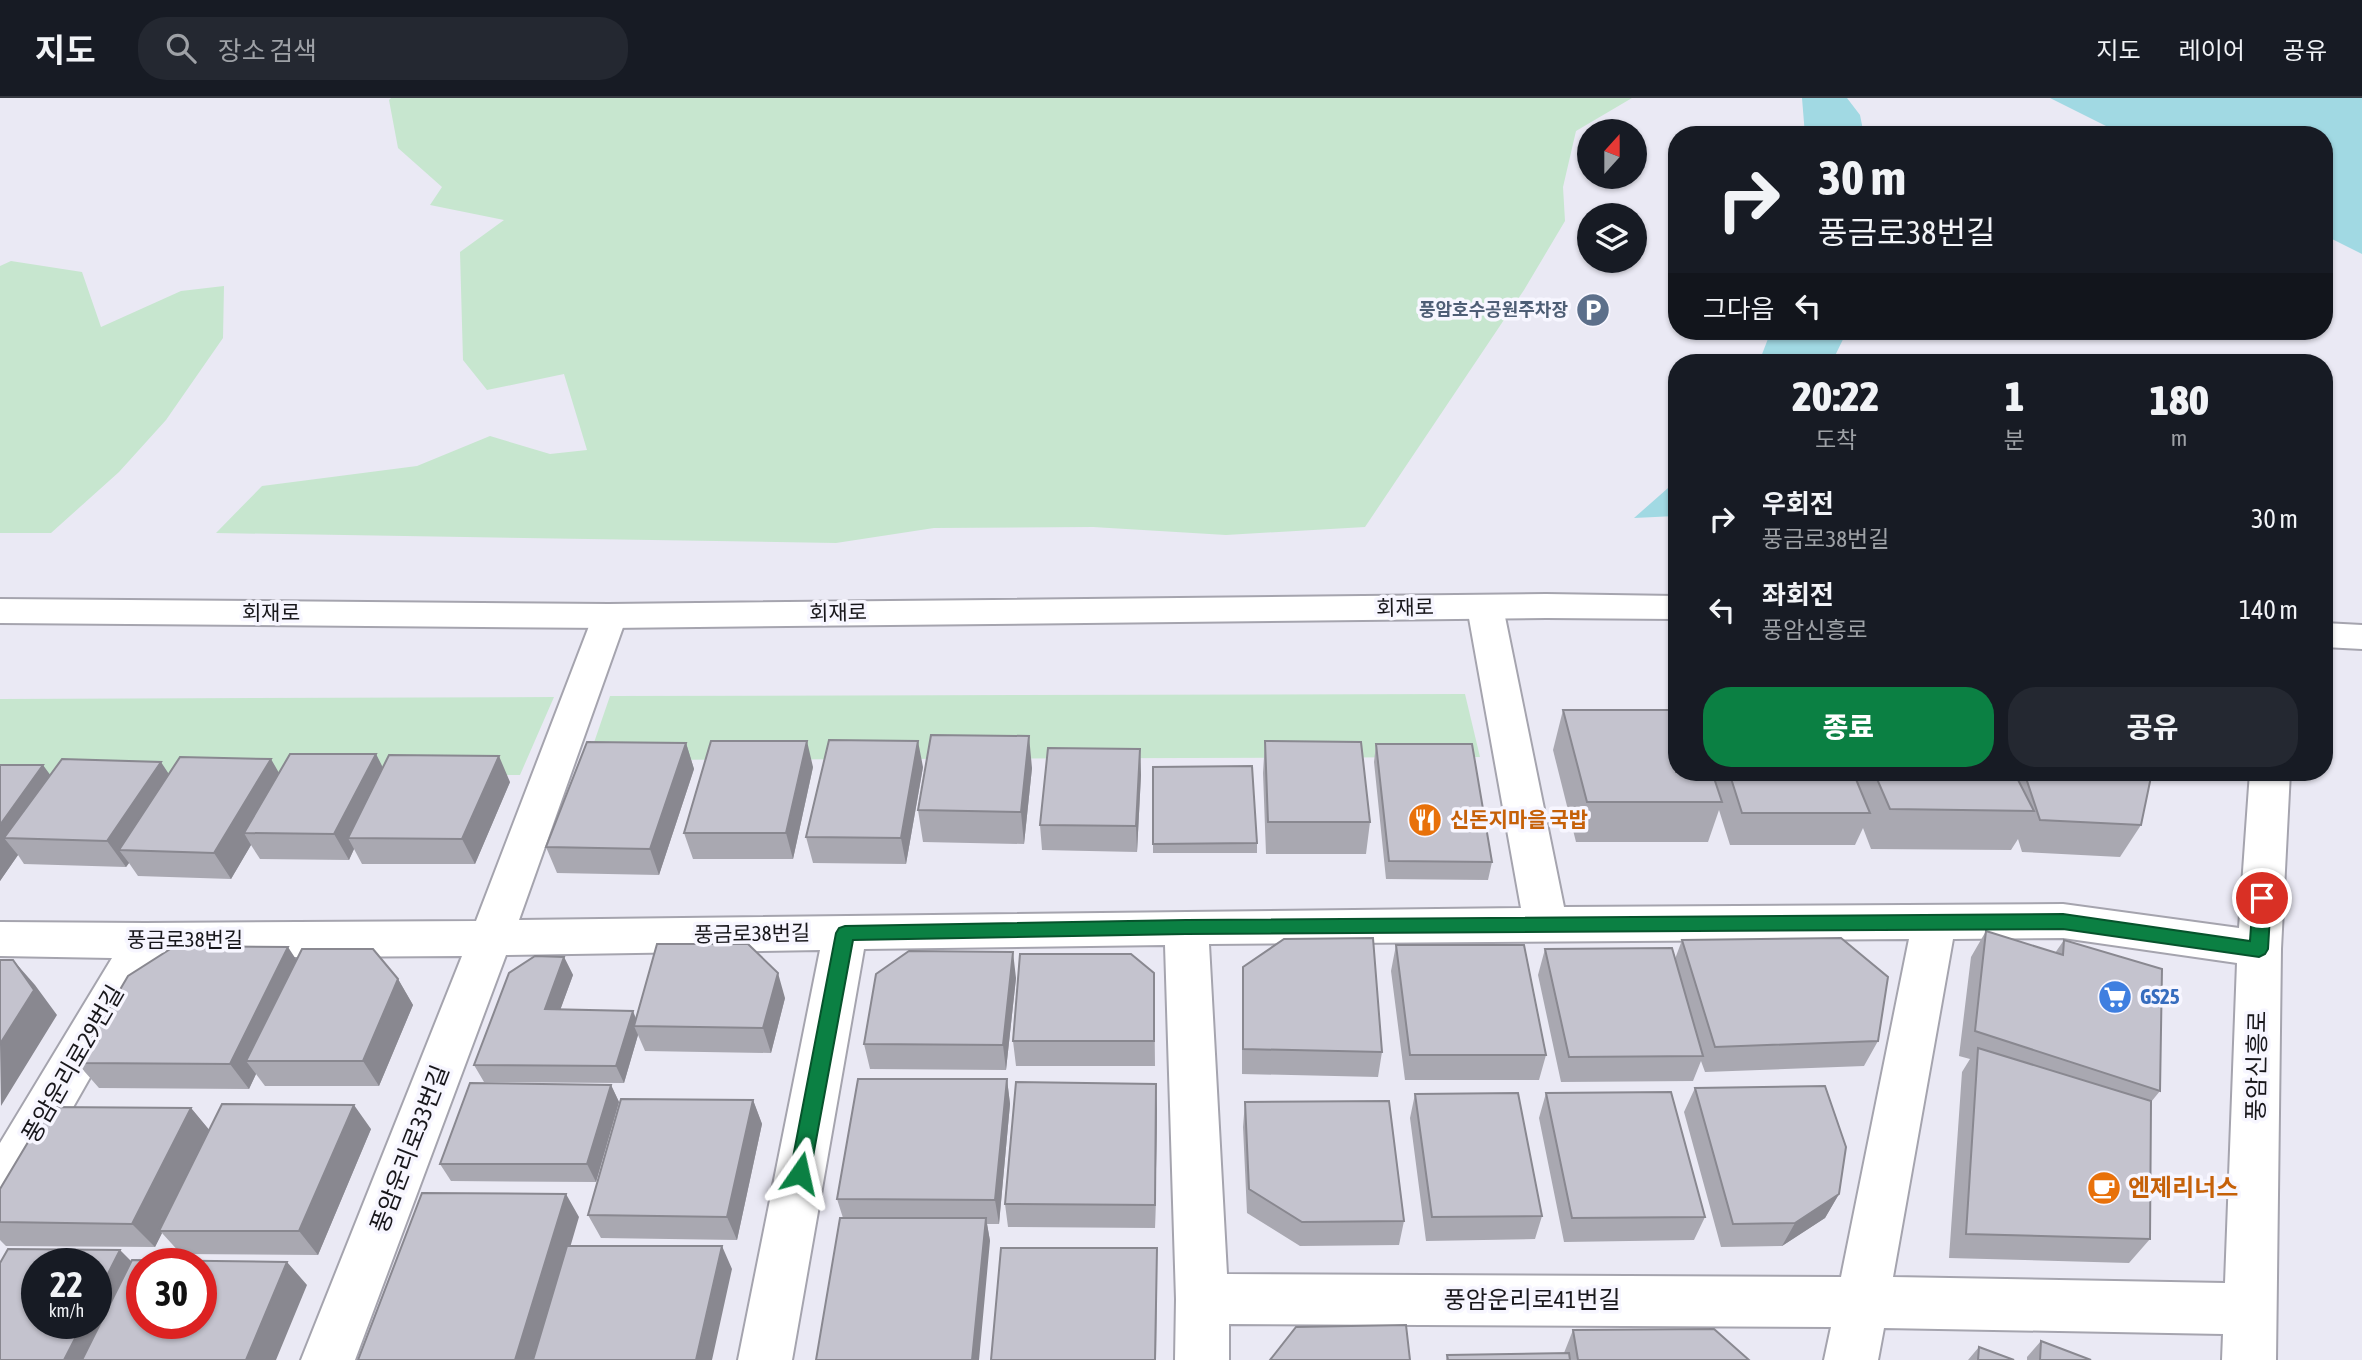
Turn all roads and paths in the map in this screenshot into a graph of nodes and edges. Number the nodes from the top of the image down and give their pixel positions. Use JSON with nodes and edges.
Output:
{"nodes":[{"id":1,"x":1485,"y":607,"type":"junction"},
{"id":2,"x":1668,"y":608,"type":"edge"},
{"id":3,"x":0,"y":611,"type":"edge"},
{"id":4,"x":609,"y":616,"type":"junction"},
{"id":5,"x":2333,"y":635,"type":"edge"},
{"id":6,"x":2362,"y":637,"type":"edge"},
{"id":7,"x":2269,"y":781,"type":"edge"},
{"id":8,"x":1934,"y":924,"type":"junction"},
{"id":9,"x":1546,"y":926,"type":"junction"},
{"id":10,"x":1186,"y":927,"type":"junction"},
{"id":11,"x":845,"y":933,"type":"junction"},
{"id":12,"x":491,"y":938,"type":"junction"},
{"id":13,"x":0,"y":939,"type":"edge"},
{"id":14,"x":145,"y":941,"type":"junction"},
{"id":15,"x":2259,"y":949,"type":"junction"},
{"id":16,"x":0,"y":1188,"type":"edge"},
{"id":17,"x":1202,"y":1299,"type":"junction"},
{"id":18,"x":1862,"y":1302,"type":"junction"},
{"id":19,"x":2252,"y":1309,"type":"junction"},
{"id":20,"x":328,"y":1360,"type":"edge"},
{"id":21,"x":765,"y":1360,"type":"edge"},
{"id":22,"x":1202,"y":1360,"type":"edge"},
{"id":23,"x":1851,"y":1360,"type":"edge"},
{"id":24,"x":2249,"y":1360,"type":"edge"}],
"edges":[{"from":1,"to":2,"type":"street","name":"회재로"},
{"from":1,"to":4,"type":"street","name":"회재로"},
{"from":1,"to":9,"type":"street"},
{"from":3,"to":4,"type":"street","name":"회재로"},
{"from":4,"to":12,"type":"street","name":"풍암운리로33번길"},
{"from":5,"to":6,"type":"street"},
{"from":7,"to":15,"type":"street","name":"풍암신흥로"},
{"from":8,"to":9,"type":"street","name":"풍금로38번길"},
{"from":8,"to":15,"type":"street","name":"풍금로38번길"},
{"from":8,"to":18,"type":"street"},
{"from":9,"to":10,"type":"street","name":"풍금로38번길"},
{"from":10,"to":11,"type":"street","name":"풍금로38번길"},
{"from":10,"to":17,"type":"street"},
{"from":11,"to":12,"type":"street","name":"풍금로38번길"},
{"from":11,"to":21,"type":"street"},
{"from":12,"to":14,"type":"street","name":"풍금로38번길"},
{"from":12,"to":20,"type":"street","name":"풍암운리로33번길"},
{"from":13,"to":14,"type":"street","name":"풍금로38번길"},
{"from":14,"to":16,"type":"street","name":"풍암운리로29번길"},
{"from":15,"to":19,"type":"street","name":"풍암신흥로"},
{"from":17,"to":18,"type":"street","name":"풍암운리로41번길"},
{"from":17,"to":22,"type":"street"},
{"from":18,"to":19,"type":"street","name":"풍암운리로41번길"},
{"from":18,"to":23,"type":"street"},
{"from":19,"to":24,"type":"street","name":"풍암신흥로"}]}
